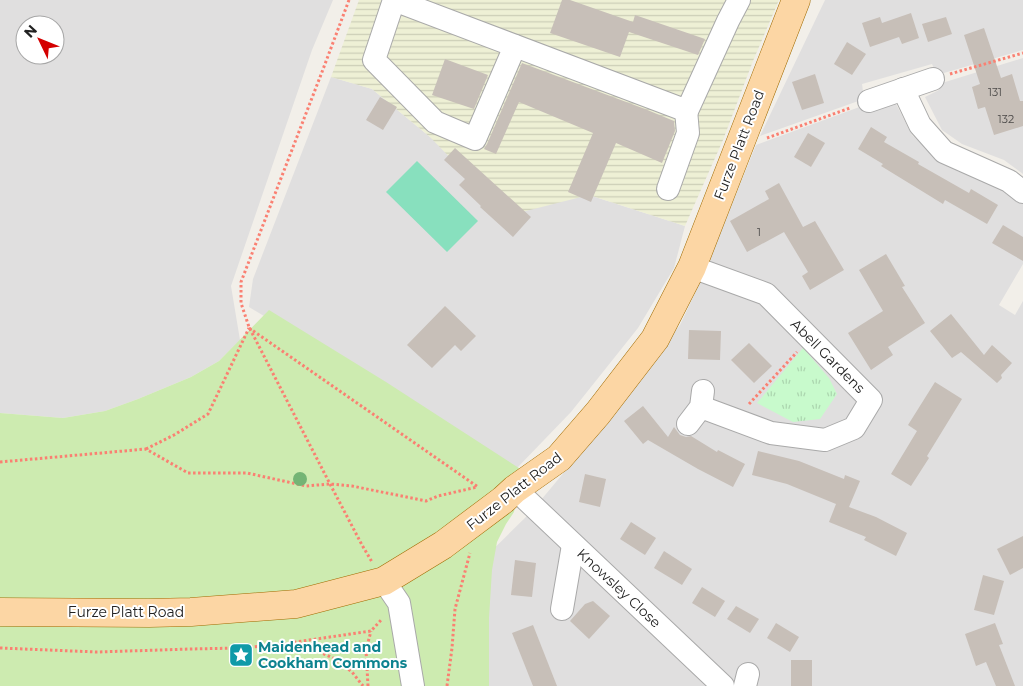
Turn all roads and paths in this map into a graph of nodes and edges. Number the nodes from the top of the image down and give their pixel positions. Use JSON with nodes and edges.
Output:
{"nodes":[{"id":1,"x":348,"y":0,"type":"edge"},
{"id":2,"x":394,"y":0,"type":"edge"},
{"id":3,"x":740,"y":0,"type":"edge"},
{"id":4,"x":796,"y":0,"type":"edge"},
{"id":5,"x":515,"y":46,"type":"junction"},
{"id":6,"x":1023,"y":53,"type":"edge"},
{"id":7,"x":933,"y":79,"type":"joint"},
{"id":8,"x":903,"y":89,"type":"junction"},
{"id":9,"x":870,"y":101,"type":"joint"},
{"id":10,"x":686,"y":110,"type":"junction"},
{"id":11,"x":738,"y":148,"type":"junction"},
{"id":12,"x":668,"y":189,"type":"dead end"},
{"id":13,"x":1023,"y":192,"type":"edge"},
{"id":14,"x":692,"y":267,"type":"junction"},
{"id":15,"x":249,"y":327,"type":"junction"},
{"id":16,"x":810,"y":338,"type":"junction"},
{"id":17,"x":697,"y":407,"type":"dead end"},
{"id":18,"x":735,"y":419,"type":"junction"},
{"id":19,"x":146,"y":449,"type":"junction"},
{"id":20,"x":0,"y":462,"type":"edge"},
{"id":21,"x":330,"y":484,"type":"junction"},
{"id":22,"x":477,"y":487,"type":"junction"},
{"id":23,"x":509,"y":495,"type":"junction"},
{"id":24,"x":573,"y":544,"type":"junction"},
{"id":25,"x":470,"y":552,"type":"dead end"},
{"id":26,"x":391,"y":592,"type":"junction"},
{"id":27,"x":562,"y":609,"type":"dead end"},
{"id":28,"x":0,"y":612,"type":"edge"},
{"id":29,"x":371,"y":631,"type":"junction"},
{"id":30,"x":284,"y":644,"type":"junction"},
{"id":31,"x":0,"y":648,"type":"edge"},
{"id":32,"x":363,"y":686,"type":"edge"},
{"id":33,"x":368,"y":686,"type":"edge"},
{"id":34,"x":413,"y":686,"type":"edge"},
{"id":35,"x":447,"y":686,"type":"edge"},
{"id":36,"x":723,"y":686,"type":"edge"}],
"edges":[{"from":1,"to":15,"type":"path"},
{"from":2,"to":5,"type":"street"},
{"from":2,"to":5,"type":"street"},
{"from":3,"to":10,"type":"street"},
{"from":4,"to":11,"type":"main road","name":"Furze Platt Road"},
{"from":5,"to":10,"type":"street"},
{"from":6,"to":7,"type":"path"},
{"from":7,"to":8,"type":"street"},
{"from":8,"to":9,"type":"street"},
{"from":8,"to":13,"type":"street"},
{"from":9,"to":11,"type":"path"},
{"from":10,"to":12,"type":"street"},
{"from":11,"to":14,"type":"main road","name":"Furze Platt Road"},
{"from":14,"to":16,"type":"street","name":"Abell Gardens"},
{"from":14,"to":23,"type":"main road","name":"Furze Platt Road"},
{"from":15,"to":19,"type":"path"},
{"from":15,"to":21,"type":"path"},
{"from":15,"to":22,"type":"path"},
{"from":16,"to":18,"type":"path"},
{"from":16,"to":18,"type":"street","name":"Abell Gardens"},
{"from":17,"to":18,"type":"street","name":"Abell Gardens"},
{"from":19,"to":20,"type":"path"},
{"from":19,"to":21,"type":"path"},
{"from":21,"to":22,"type":"path"},
{"from":21,"to":26,"type":"path"},
{"from":22,"to":23,"type":"path"},
{"from":23,"to":24,"type":"street","name":"Knowsley Close"},
{"from":23,"to":26,"type":"main road","name":"Furze Platt Road"},
{"from":24,"to":27,"type":"street"},
{"from":24,"to":36,"type":"street","name":"Knowsley Close"},
{"from":25,"to":35,"type":"path"},
{"from":26,"to":28,"type":"main road","name":"Furze Platt Road"},
{"from":26,"to":29,"type":"path"},
{"from":26,"to":34,"type":"street"},
{"from":29,"to":30,"type":"path"},
{"from":29,"to":33,"type":"path"},
{"from":30,"to":31,"type":"path"},
{"from":30,"to":32,"type":"path"}]}
